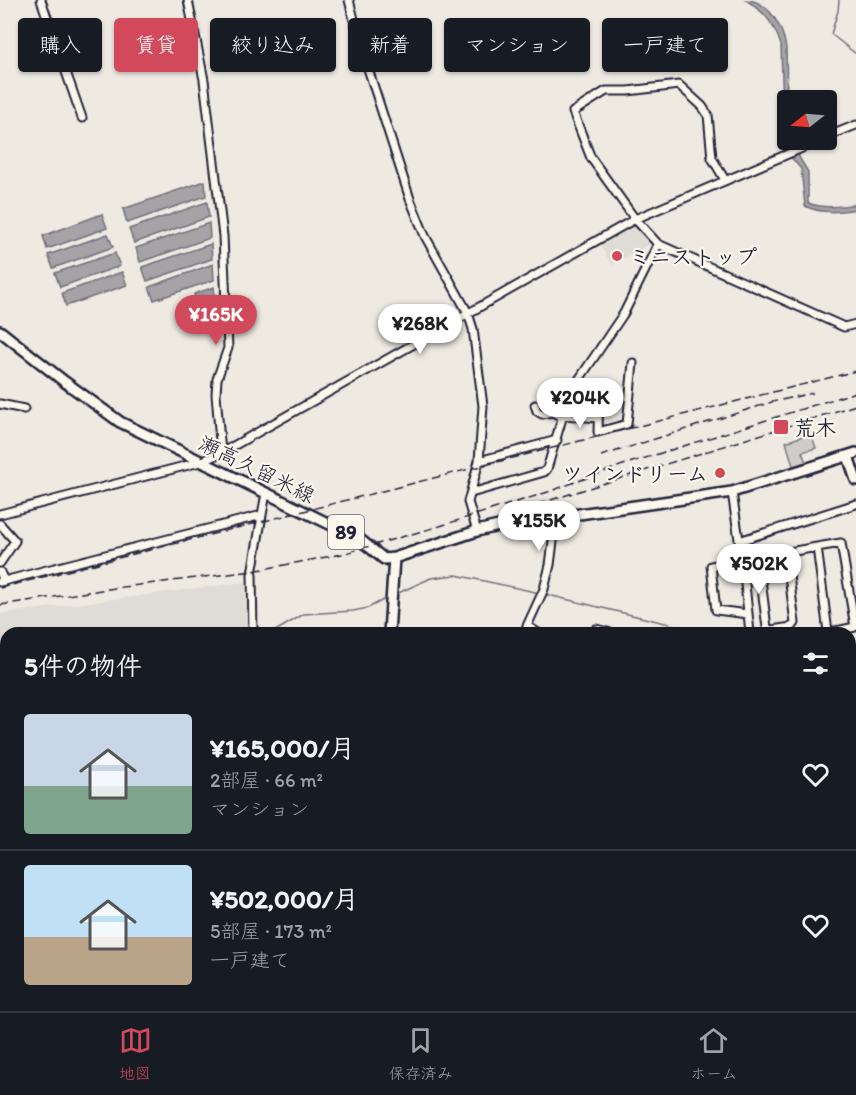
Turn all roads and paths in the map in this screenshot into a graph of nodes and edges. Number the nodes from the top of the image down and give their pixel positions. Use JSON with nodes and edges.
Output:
{"nodes":[{"id":1,"x":41,"y":0,"type":"edge"},
{"id":2,"x":188,"y":0,"type":"edge"},
{"id":3,"x":349,"y":0,"type":"edge"},
{"id":4,"x":82,"y":118,"type":"dead end"},
{"id":5,"x":856,"y":125,"type":"edge"},
{"id":6,"x":837,"y":133,"type":"edge"},
{"id":7,"x":797,"y":150,"type":"edge"},
{"id":8,"x":725,"y":180,"type":"junction"},
{"id":9,"x":635,"y":219,"type":"junction"},
{"id":10,"x":658,"y":244,"type":"junction"},
{"id":11,"x":468,"y":313,"type":"junction"},
{"id":12,"x":856,"y":324,"type":"edge"},
{"id":13,"x":0,"y":331,"type":"edge"},
{"id":14,"x":633,"y":363,"type":"dead end"},
{"id":15,"x":599,"y":390,"type":"dead end"},
{"id":16,"x":0,"y":404,"type":"edge"},
{"id":17,"x":535,"y":405,"type":"dead end"},
{"id":18,"x":24,"y":409,"type":"dead end"},
{"id":19,"x":563,"y":416,"type":"junction"},
{"id":20,"x":598,"y":418,"type":"junction"},
{"id":21,"x":556,"y":440,"type":"junction"},
{"id":22,"x":221,"y":453,"type":"junction"},
{"id":23,"x":852,"y":455,"type":"edge"},
{"id":24,"x":479,"y":460,"type":"junction"},
{"id":25,"x":200,"y":462,"type":"junction"},
{"id":26,"x":856,"y":480,"type":"edge"},
{"id":27,"x":732,"y":492,"type":"junction"},
{"id":28,"x":266,"y":493,"type":"junction"},
{"id":29,"x":471,"y":493,"type":"junction"},
{"id":30,"x":856,"y":504,"type":"edge"},
{"id":31,"x":0,"y":514,"type":"edge"},
{"id":32,"x":262,"y":515,"type":"junction"},
{"id":33,"x":556,"y":518,"type":"junction"},
{"id":34,"x":0,"y":524,"type":"edge"},
{"id":35,"x":477,"y":531,"type":"junction"},
{"id":36,"x":739,"y":541,"type":"junction"},
{"id":37,"x":817,"y":547,"type":"junction"},
{"id":38,"x":394,"y":558,"type":"junction"},
{"id":39,"x":742,"y":559,"type":"junction"},
{"id":40,"x":0,"y":564,"type":"edge"},
{"id":41,"x":0,"y":572,"type":"edge"},
{"id":42,"x":760,"y":572,"type":"junction"},
{"id":43,"x":744,"y":574,"type":"junction"},
{"id":44,"x":2,"y":582,"type":"edge"},
{"id":45,"x":748,"y":614,"type":"junction"},
{"id":46,"x":253,"y":627,"type":"edge"},
{"id":47,"x":389,"y":627,"type":"edge"},
{"id":48,"x":528,"y":627,"type":"edge"},
{"id":49,"x":749,"y":627,"type":"edge"},
{"id":50,"x":767,"y":627,"type":"edge"},
{"id":51,"x":792,"y":627,"type":"edge"},
{"id":52,"x":827,"y":627,"type":"edge"},
{"id":53,"x":855,"y":627,"type":"edge"}],
"edges":[{"from":1,"to":4,"type":"street"},
{"from":2,"to":22,"type":"street"},
{"from":3,"to":11,"type":"street"},
{"from":5,"to":6,"type":"street"},
{"from":7,"to":8,"type":"street"},
{"from":8,"to":9,"type":"street"},
{"from":8,"to":9,"type":"street"},
{"from":9,"to":10,"type":"street"},
{"from":9,"to":11,"type":"street"},
{"from":10,"to":12,"type":"street"},
{"from":10,"to":19,"type":"street"},
{"from":11,"to":22,"type":"street"},
{"from":11,"to":24,"type":"street"},
{"from":13,"to":25,"type":"main road","name":"瀬高久留米線","number":"89"},
{"from":14,"to":20,"type":"street"},
{"from":15,"to":20,"type":"street"},
{"from":16,"to":18,"type":"street"},
{"from":17,"to":19,"type":"street"},
{"from":19,"to":20,"type":"street"},
{"from":19,"to":21,"type":"street"},
{"from":21,"to":24,"type":"street"},
{"from":21,"to":29,"type":"street"},
{"from":22,"to":25,"type":"street"},
{"from":23,"to":26,"type":"main road"},
{"from":23,"to":27,"type":"main road"},
{"from":24,"to":29,"type":"street"},
{"from":25,"to":28,"type":"main road","name":"瀬高久留米線","number":"89"},
{"from":25,"to":31,"type":"street"},
{"from":27,"to":33,"type":"main road"},
{"from":27,"to":36,"type":"street"},
{"from":28,"to":32,"type":"street"},
{"from":28,"to":38,"type":"main road","name":"瀬高久留米線","number":"89"},
{"from":29,"to":35,"type":"street"},
{"from":30,"to":36,"type":"street"},
{"from":32,"to":44,"type":"street"},
{"from":32,"to":46,"type":"street"},
{"from":33,"to":35,"type":"main road"},
{"from":33,"to":48,"type":"street"},
{"from":34,"to":40,"type":"street"},
{"from":35,"to":38,"type":"main road"},
{"from":36,"to":39,"type":"street"},
{"from":37,"to":39,"type":"street"},
{"from":37,"to":52,"type":"street"},
{"from":37,"to":53,"type":"street"},
{"from":38,"to":47,"type":"main road"},
{"from":39,"to":43,"type":"street"},
{"from":39,"to":45,"type":"street"},
{"from":41,"to":44,"type":"street"},
{"from":42,"to":43,"type":"street"},
{"from":42,"to":50,"type":"street"},
{"from":42,"to":51,"type":"street"},
{"from":43,"to":45,"type":"street"},
{"from":45,"to":49,"type":"street"}]}
